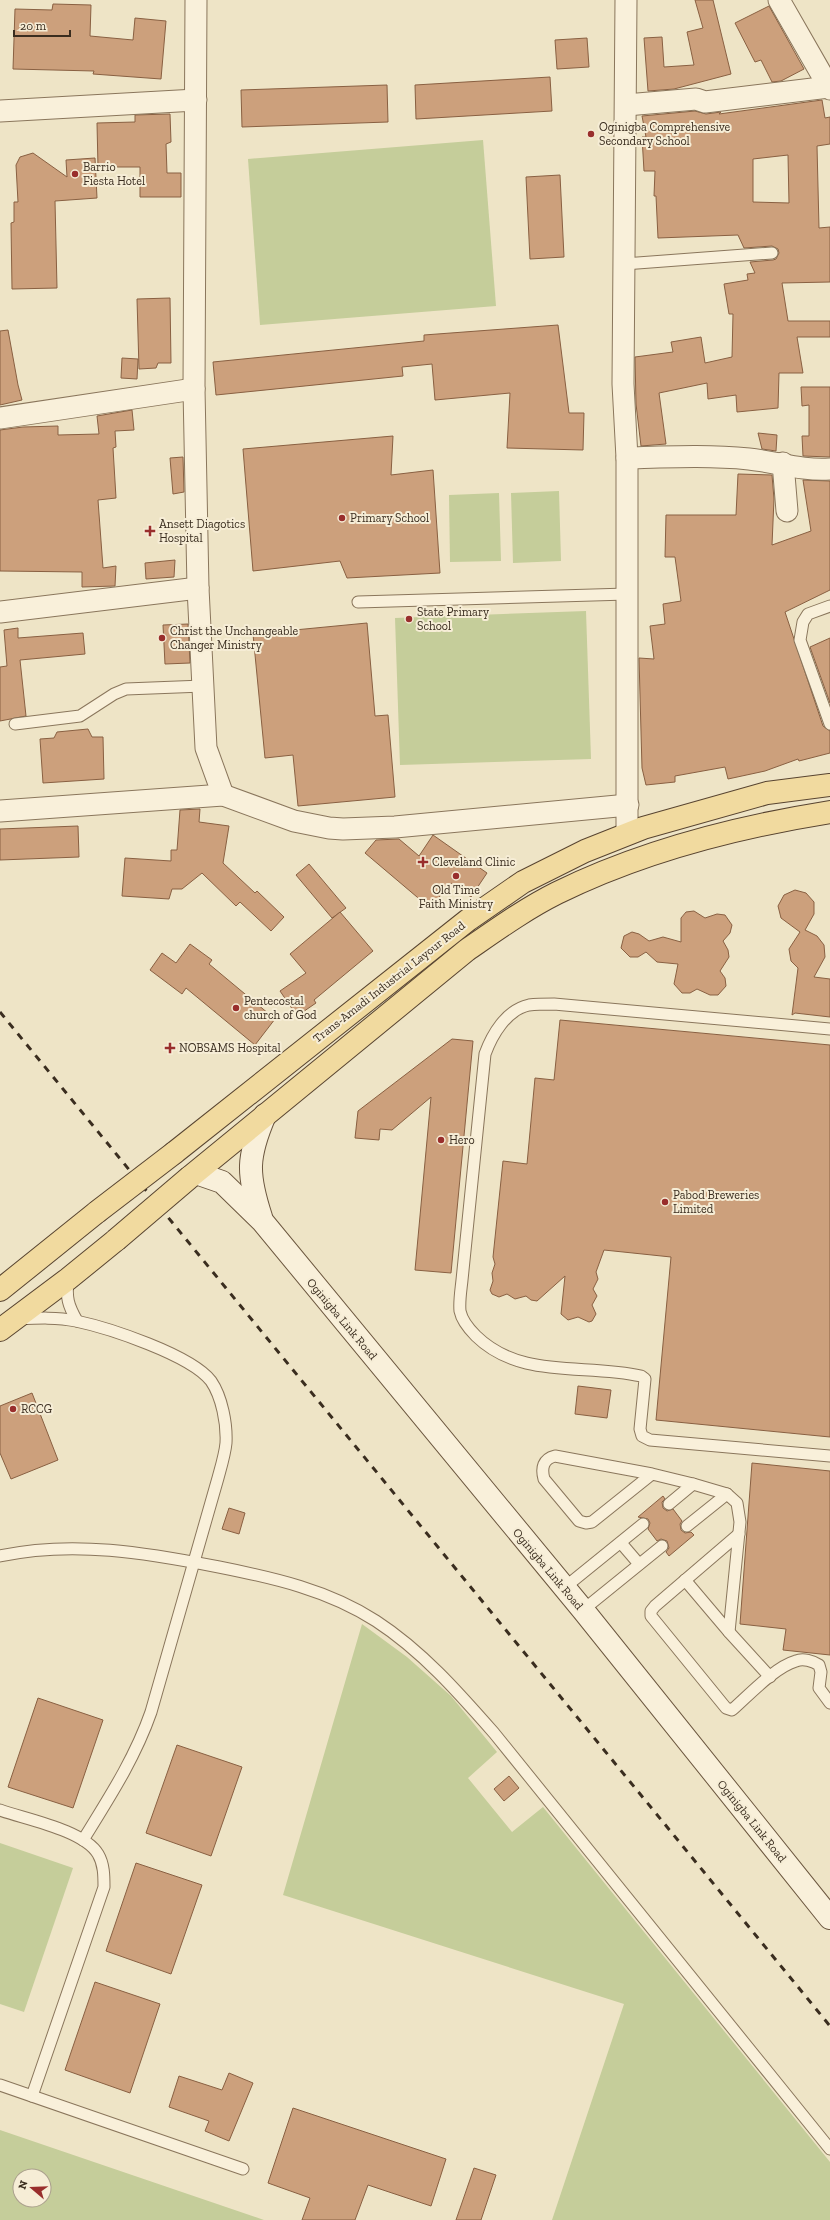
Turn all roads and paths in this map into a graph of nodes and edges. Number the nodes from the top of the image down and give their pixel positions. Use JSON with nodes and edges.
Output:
{"nodes":[{"id":1,"x":196,"y":0,"type":"edge"},
{"id":2,"x":626,"y":0,"type":"edge"},
{"id":3,"x":779,"y":0,"type":"edge"},
{"id":4,"x":830,"y":88,"type":"edge"},
{"id":5,"x":196,"y":100,"type":"junction"},
{"id":6,"x":626,"y":105,"type":"junction"},
{"id":7,"x":0,"y":111,"type":"edge"},
{"id":8,"x":772,"y":253,"type":"dead end"},
{"id":9,"x":624,"y":264,"type":"junction"},
{"id":10,"x":194,"y":389,"type":"junction"},
{"id":11,"x":0,"y":418,"type":"edge"},
{"id":12,"x":627,"y":458,"type":"junction"},
{"id":13,"x":783,"y":463,"type":"junction"},
{"id":14,"x":830,"y":469,"type":"edge"},
{"id":15,"x":787,"y":511,"type":"dead end"},
{"id":16,"x":198,"y":588,"type":"junction"},
{"id":17,"x":627,"y":594,"type":"junction"},
{"id":18,"x":358,"y":602,"type":"dead end"},
{"id":19,"x":830,"y":606,"type":"edge"},
{"id":20,"x":0,"y":612,"type":"edge"},
{"id":21,"x":203,"y":686,"type":"junction"},
{"id":22,"x":15,"y":724,"type":"dead end"},
{"id":23,"x":830,"y":724,"type":"edge"},
{"id":24,"x":830,"y":785,"type":"edge"},
{"id":25,"x":223,"y":795,"type":"junction"},
{"id":26,"x":628,"y":805,"type":"junction"},
{"id":27,"x":0,"y":811,"type":"edge"},
{"id":28,"x":830,"y":812,"type":"edge"},
{"id":29,"x":627,"y":834,"type":"junction"},
{"id":30,"x":830,"y":1029,"type":"edge"},
{"id":31,"x":265,"y":1115,"type":"junction"},
{"id":32,"x":193,"y":1175,"type":"junction"},
{"id":33,"x":263,"y":1222,"type":"junction"},
{"id":34,"x":68,"y":1279,"type":"junction"},
{"id":35,"x":0,"y":1290,"type":"edge"},
{"id":36,"x":77,"y":1321,"type":"junction"},
{"id":37,"x":8,"y":1325,"type":"edge"},
{"id":38,"x":830,"y":1456,"type":"edge"},
{"id":39,"x":652,"y":1474,"type":"junction"},
{"id":40,"x":693,"y":1484,"type":"junction"},
{"id":41,"x":727,"y":1494,"type":"junction"},
{"id":42,"x":669,"y":1504,"type":"dead end"},
{"id":43,"x":643,"y":1524,"type":"dead end"},
{"id":44,"x":687,"y":1526,"type":"dead end"},
{"id":45,"x":739,"y":1534,"type":"junction"},
{"id":46,"x":621,"y":1543,"type":"junction"},
{"id":47,"x":662,"y":1546,"type":"dead end"},
{"id":48,"x":0,"y":1556,"type":"edge"},
{"id":49,"x":195,"y":1562,"type":"junction"},
{"id":50,"x":639,"y":1564,"type":"junction"},
{"id":51,"x":685,"y":1580,"type":"junction"},
{"id":52,"x":564,"y":1588,"type":"junction"},
{"id":53,"x":583,"y":1610,"type":"junction"},
{"id":54,"x":729,"y":1632,"type":"junction"},
{"id":55,"x":770,"y":1677,"type":"junction"},
{"id":56,"x":830,"y":1703,"type":"edge"},
{"id":57,"x":0,"y":1810,"type":"edge"},
{"id":58,"x":83,"y":1840,"type":"junction"},
{"id":59,"x":830,"y":1918,"type":"edge"},
{"id":60,"x":0,"y":2085,"type":"edge"},
{"id":61,"x":32,"y":2096,"type":"junction"},
{"id":62,"x":830,"y":2149,"type":"edge"},
{"id":63,"x":243,"y":2169,"type":"dead end"}],
"edges":[{"from":1,"to":5,"type":"street"},
{"from":2,"to":6,"type":"street"},
{"from":3,"to":4,"type":"street"},
{"from":4,"to":6,"type":"street"},
{"from":5,"to":7,"type":"street"},
{"from":5,"to":10,"type":"street"},
{"from":6,"to":9,"type":"street"},
{"from":8,"to":9,"type":"lane"},
{"from":9,"to":12,"type":"street"},
{"from":10,"to":11,"type":"street"},
{"from":10,"to":16,"type":"street"},
{"from":12,"to":13,"type":"street"},
{"from":12,"to":17,"type":"street"},
{"from":13,"to":14,"type":"street"},
{"from":13,"to":15,"type":"street"},
{"from":16,"to":20,"type":"street"},
{"from":16,"to":21,"type":"street"},
{"from":17,"to":18,"type":"lane"},
{"from":17,"to":26,"type":"street"},
{"from":19,"to":23,"type":"lane"},
{"from":21,"to":22,"type":"lane"},
{"from":21,"to":25,"type":"street"},
{"from":24,"to":29,"type":"main road","name":"Trans-Amadi Industrial Layour Road"},
{"from":25,"to":26,"type":"street"},
{"from":25,"to":27,"type":"street"},
{"from":26,"to":29,"type":"street"},
{"from":28,"to":31,"type":"main road","name":"Trans-Amadi Industrial Layour Road"},
{"from":29,"to":35,"type":"main road","name":"Trans-Amadi Industrial Layour Road","bridge":true},
{"from":30,"to":38,"type":"lane"},
{"from":31,"to":32,"type":"main road","name":"Trans-Amadi Industrial Layour Road"},
{"from":31,"to":33,"type":"street"},
{"from":32,"to":33,"type":"street"},
{"from":32,"to":34,"type":"main road","name":"Trans-Amadi Industrial Layour Road","bridge":true},
{"from":33,"to":52,"type":"street","name":"Oginigba Link Road"},
{"from":34,"to":36,"type":"lane"},
{"from":34,"to":37,"type":"main road","name":"Trans-Amadi Industrial Layour Road"},
{"from":36,"to":37,"type":"lane"},
{"from":36,"to":49,"type":"lane"},
{"from":39,"to":39,"type":"lane"},
{"from":39,"to":40,"type":"lane"},
{"from":40,"to":41,"type":"lane"},
{"from":40,"to":42,"type":"lane"},
{"from":41,"to":44,"type":"lane"},
{"from":41,"to":45,"type":"lane"},
{"from":43,"to":46,"type":"lane"},
{"from":45,"to":51,"type":"lane"},
{"from":45,"to":54,"type":"lane"},
{"from":46,"to":50,"type":"lane"},
{"from":46,"to":52,"type":"lane"},
{"from":47,"to":50,"type":"lane"},
{"from":48,"to":49,"type":"lane"},
{"from":49,"to":58,"type":"lane"},
{"from":49,"to":62,"type":"lane"},
{"from":50,"to":53,"type":"lane"},
{"from":51,"to":54,"type":"lane"},
{"from":51,"to":55,"type":"lane"},
{"from":52,"to":53,"type":"street","name":"Oginigba Link Road"},
{"from":53,"to":59,"type":"street","name":"Oginigba Link Road"},
{"from":54,"to":55,"type":"lane"},
{"from":55,"to":56,"type":"lane"},
{"from":57,"to":58,"type":"lane"},
{"from":58,"to":61,"type":"lane"},
{"from":60,"to":61,"type":"lane"},
{"from":61,"to":63,"type":"lane"}]}
